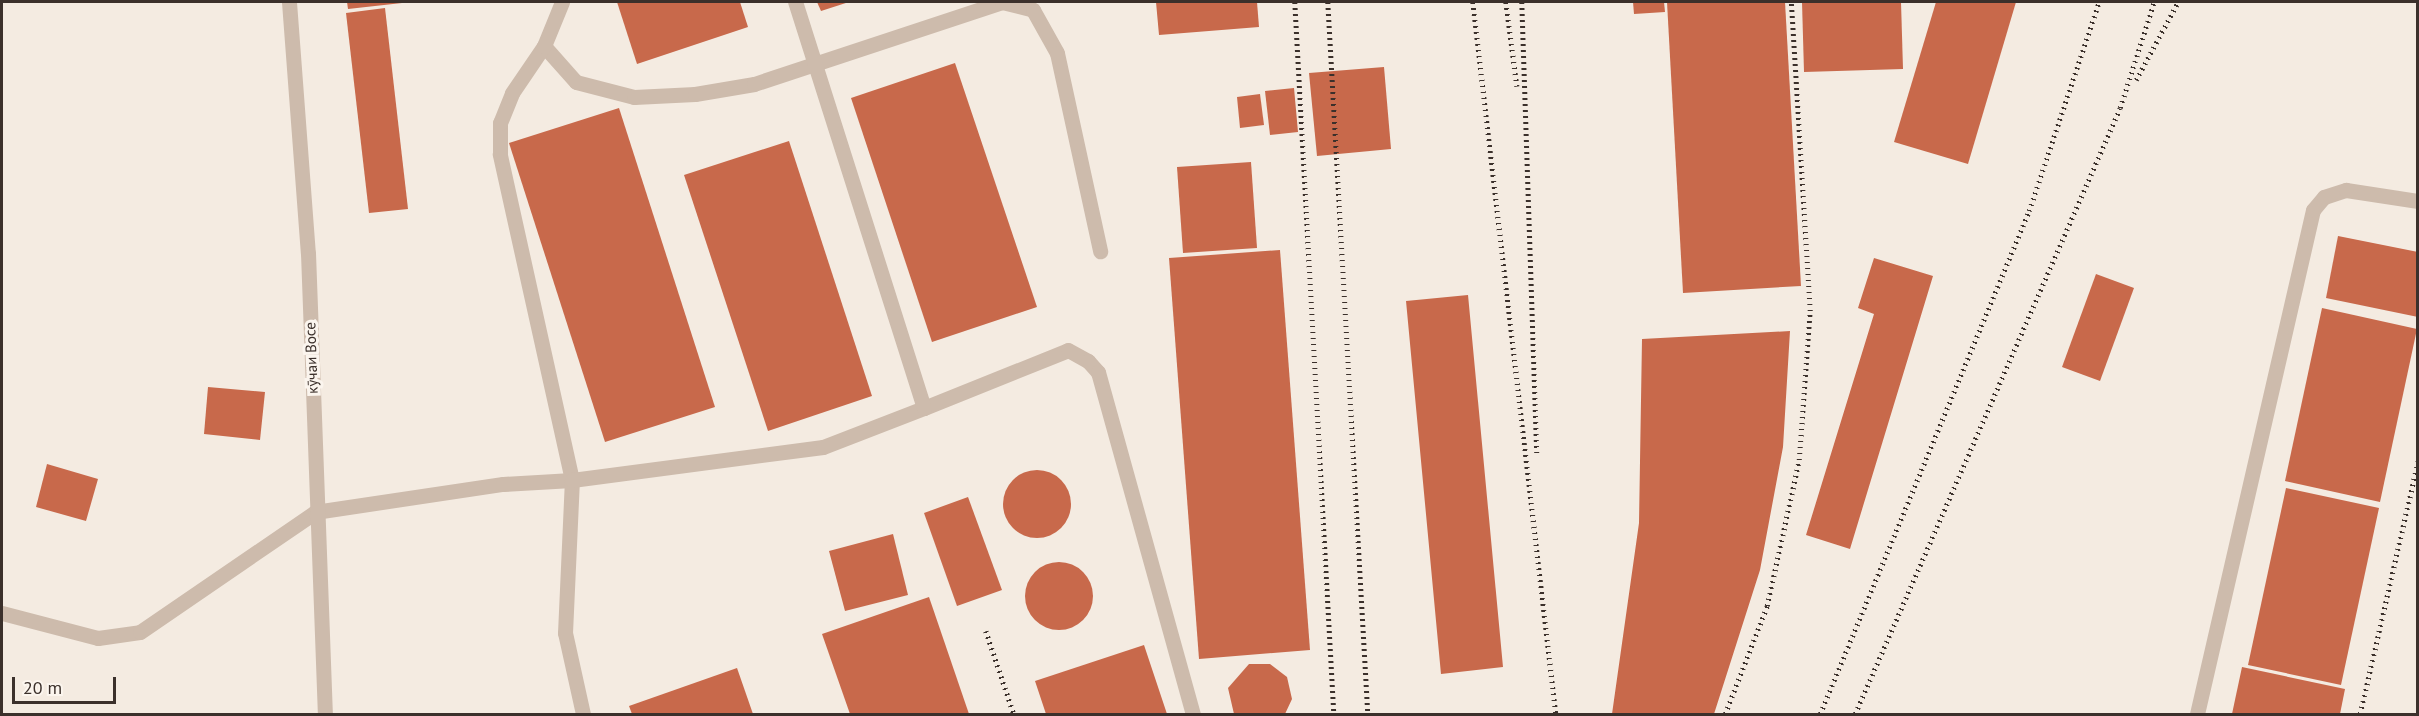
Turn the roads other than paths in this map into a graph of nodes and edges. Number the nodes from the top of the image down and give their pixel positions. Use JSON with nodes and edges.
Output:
{"nodes":[{"id":1,"x":289,"y":2,"type":"edge"},
{"id":2,"x":562,"y":2,"type":"edge"},
{"id":3,"x":795,"y":2,"type":"edge"},
{"id":4,"x":544,"y":46,"type":"junction"},
{"id":5,"x":814,"y":63,"type":"junction"},
{"id":6,"x":2418,"y":201,"type":"edge"},
{"id":7,"x":1100,"y":251,"type":"dead end"},
{"id":8,"x":924,"y":408,"type":"junction"},
{"id":9,"x":572,"y":480,"type":"junction"},
{"id":10,"x":315,"y":512,"type":"junction"},
{"id":11,"x":2,"y":613,"type":"edge"},
{"id":12,"x":325,"y":714,"type":"edge"},
{"id":13,"x":583,"y":714,"type":"edge"},
{"id":14,"x":1193,"y":714,"type":"edge"},
{"id":15,"x":2197,"y":714,"type":"edge"}],
"edges":[{"from":1,"to":10,"type":"street","name":"кӯчаи Восе"},
{"from":2,"to":4,"type":"street"},
{"from":3,"to":5,"type":"street"},
{"from":4,"to":5,"type":"street"},
{"from":4,"to":9,"type":"street"},
{"from":5,"to":7,"type":"street"},
{"from":5,"to":8,"type":"street"},
{"from":6,"to":15,"type":"street"},
{"from":8,"to":9,"type":"street"},
{"from":8,"to":14,"type":"street"},
{"from":9,"to":10,"type":"street"},
{"from":9,"to":13,"type":"street"},
{"from":10,"to":11,"type":"street"},
{"from":10,"to":12,"type":"street","name":"кӯчаи Восе"}]}
